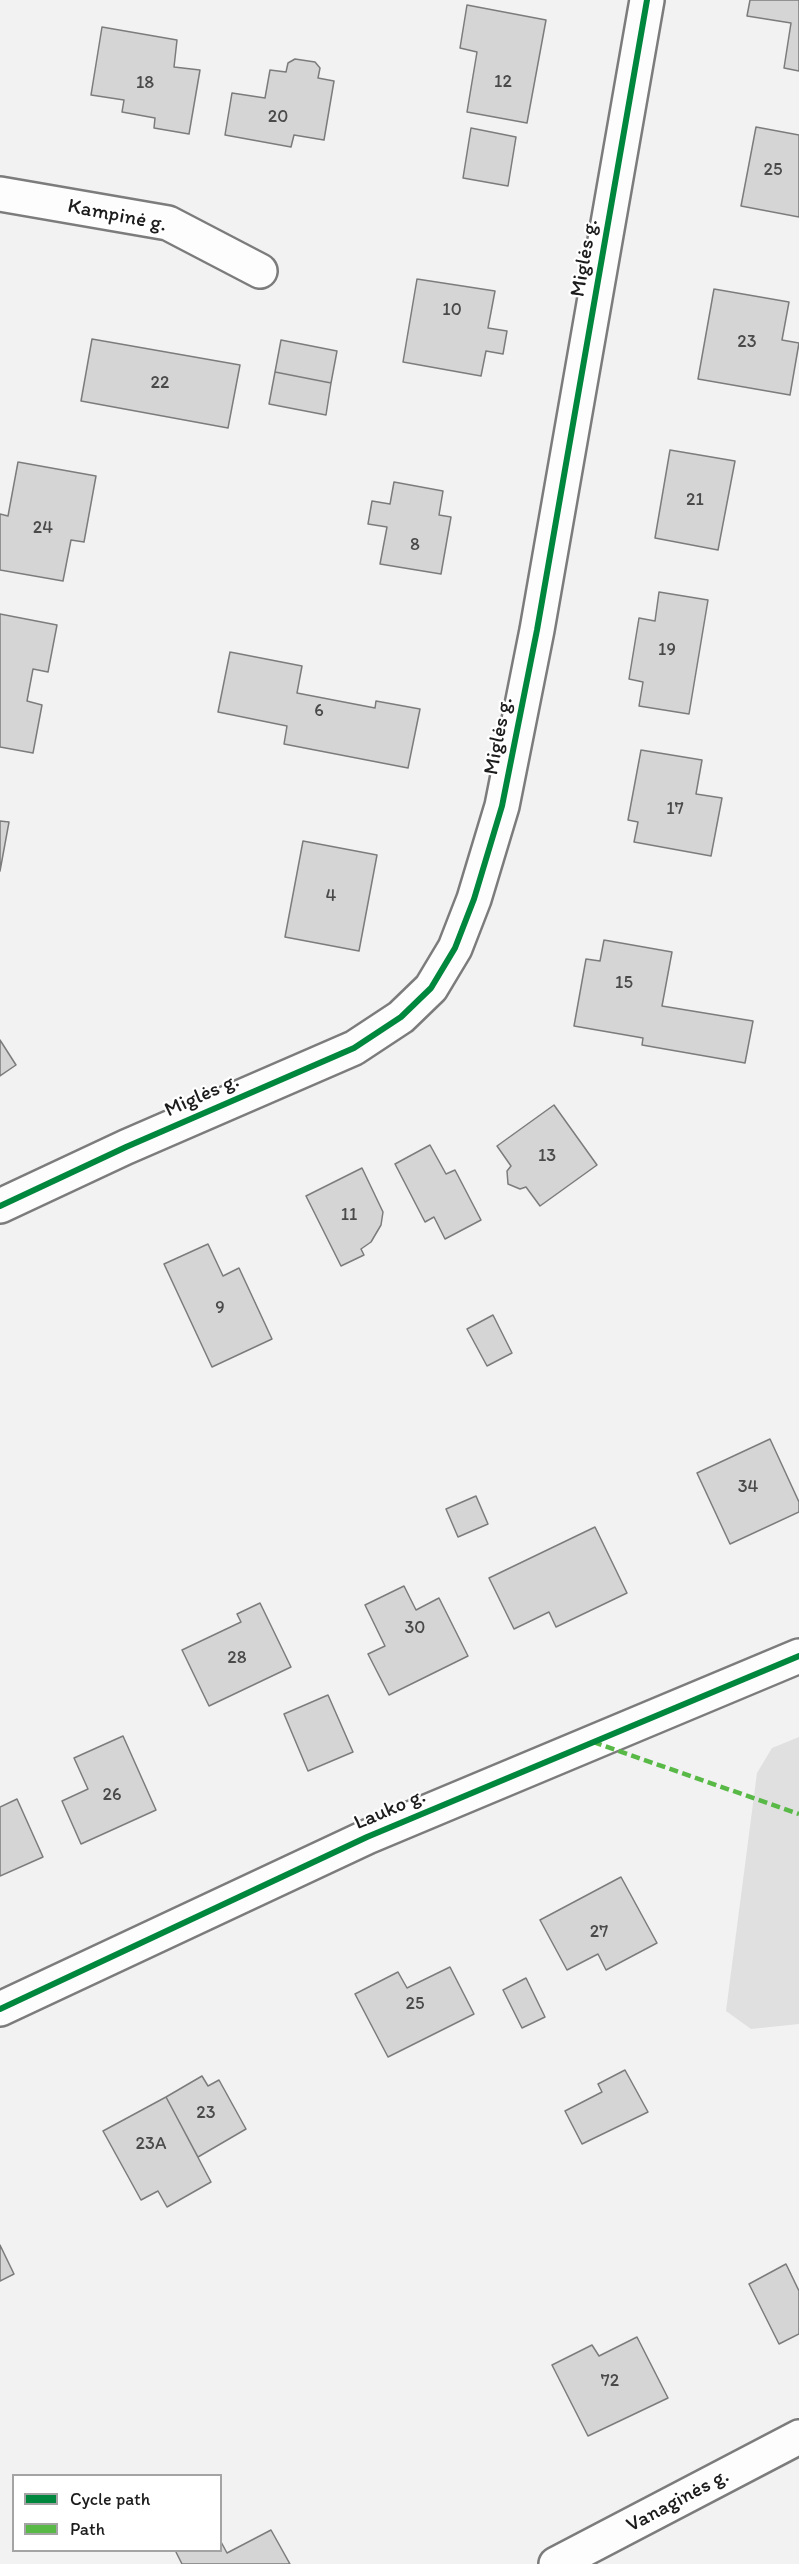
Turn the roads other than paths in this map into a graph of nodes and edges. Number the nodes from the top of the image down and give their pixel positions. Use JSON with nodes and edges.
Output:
{"nodes":[{"id":1,"x":648,"y":0,"type":"edge"},
{"id":2,"x":0,"y":194,"type":"edge"},
{"id":3,"x":260,"y":271,"type":"dead end"},
{"id":4,"x":0,"y":1206,"type":"edge"},
{"id":5,"x":799,"y":1656,"type":"edge"},
{"id":6,"x":0,"y":2009,"type":"edge"},
{"id":7,"x":799,"y":2437,"type":"edge"},
{"id":8,"x":556,"y":2564,"type":"edge"}],
"edges":[{"from":1,"to":4,"type":"street","name":"Miglės g."},
{"from":2,"to":3,"type":"street","name":"Kampinė g."},
{"from":5,"to":6,"type":"street","name":"Lauko g."},
{"from":7,"to":8,"type":"street","name":"Vanaginės g."}]}
